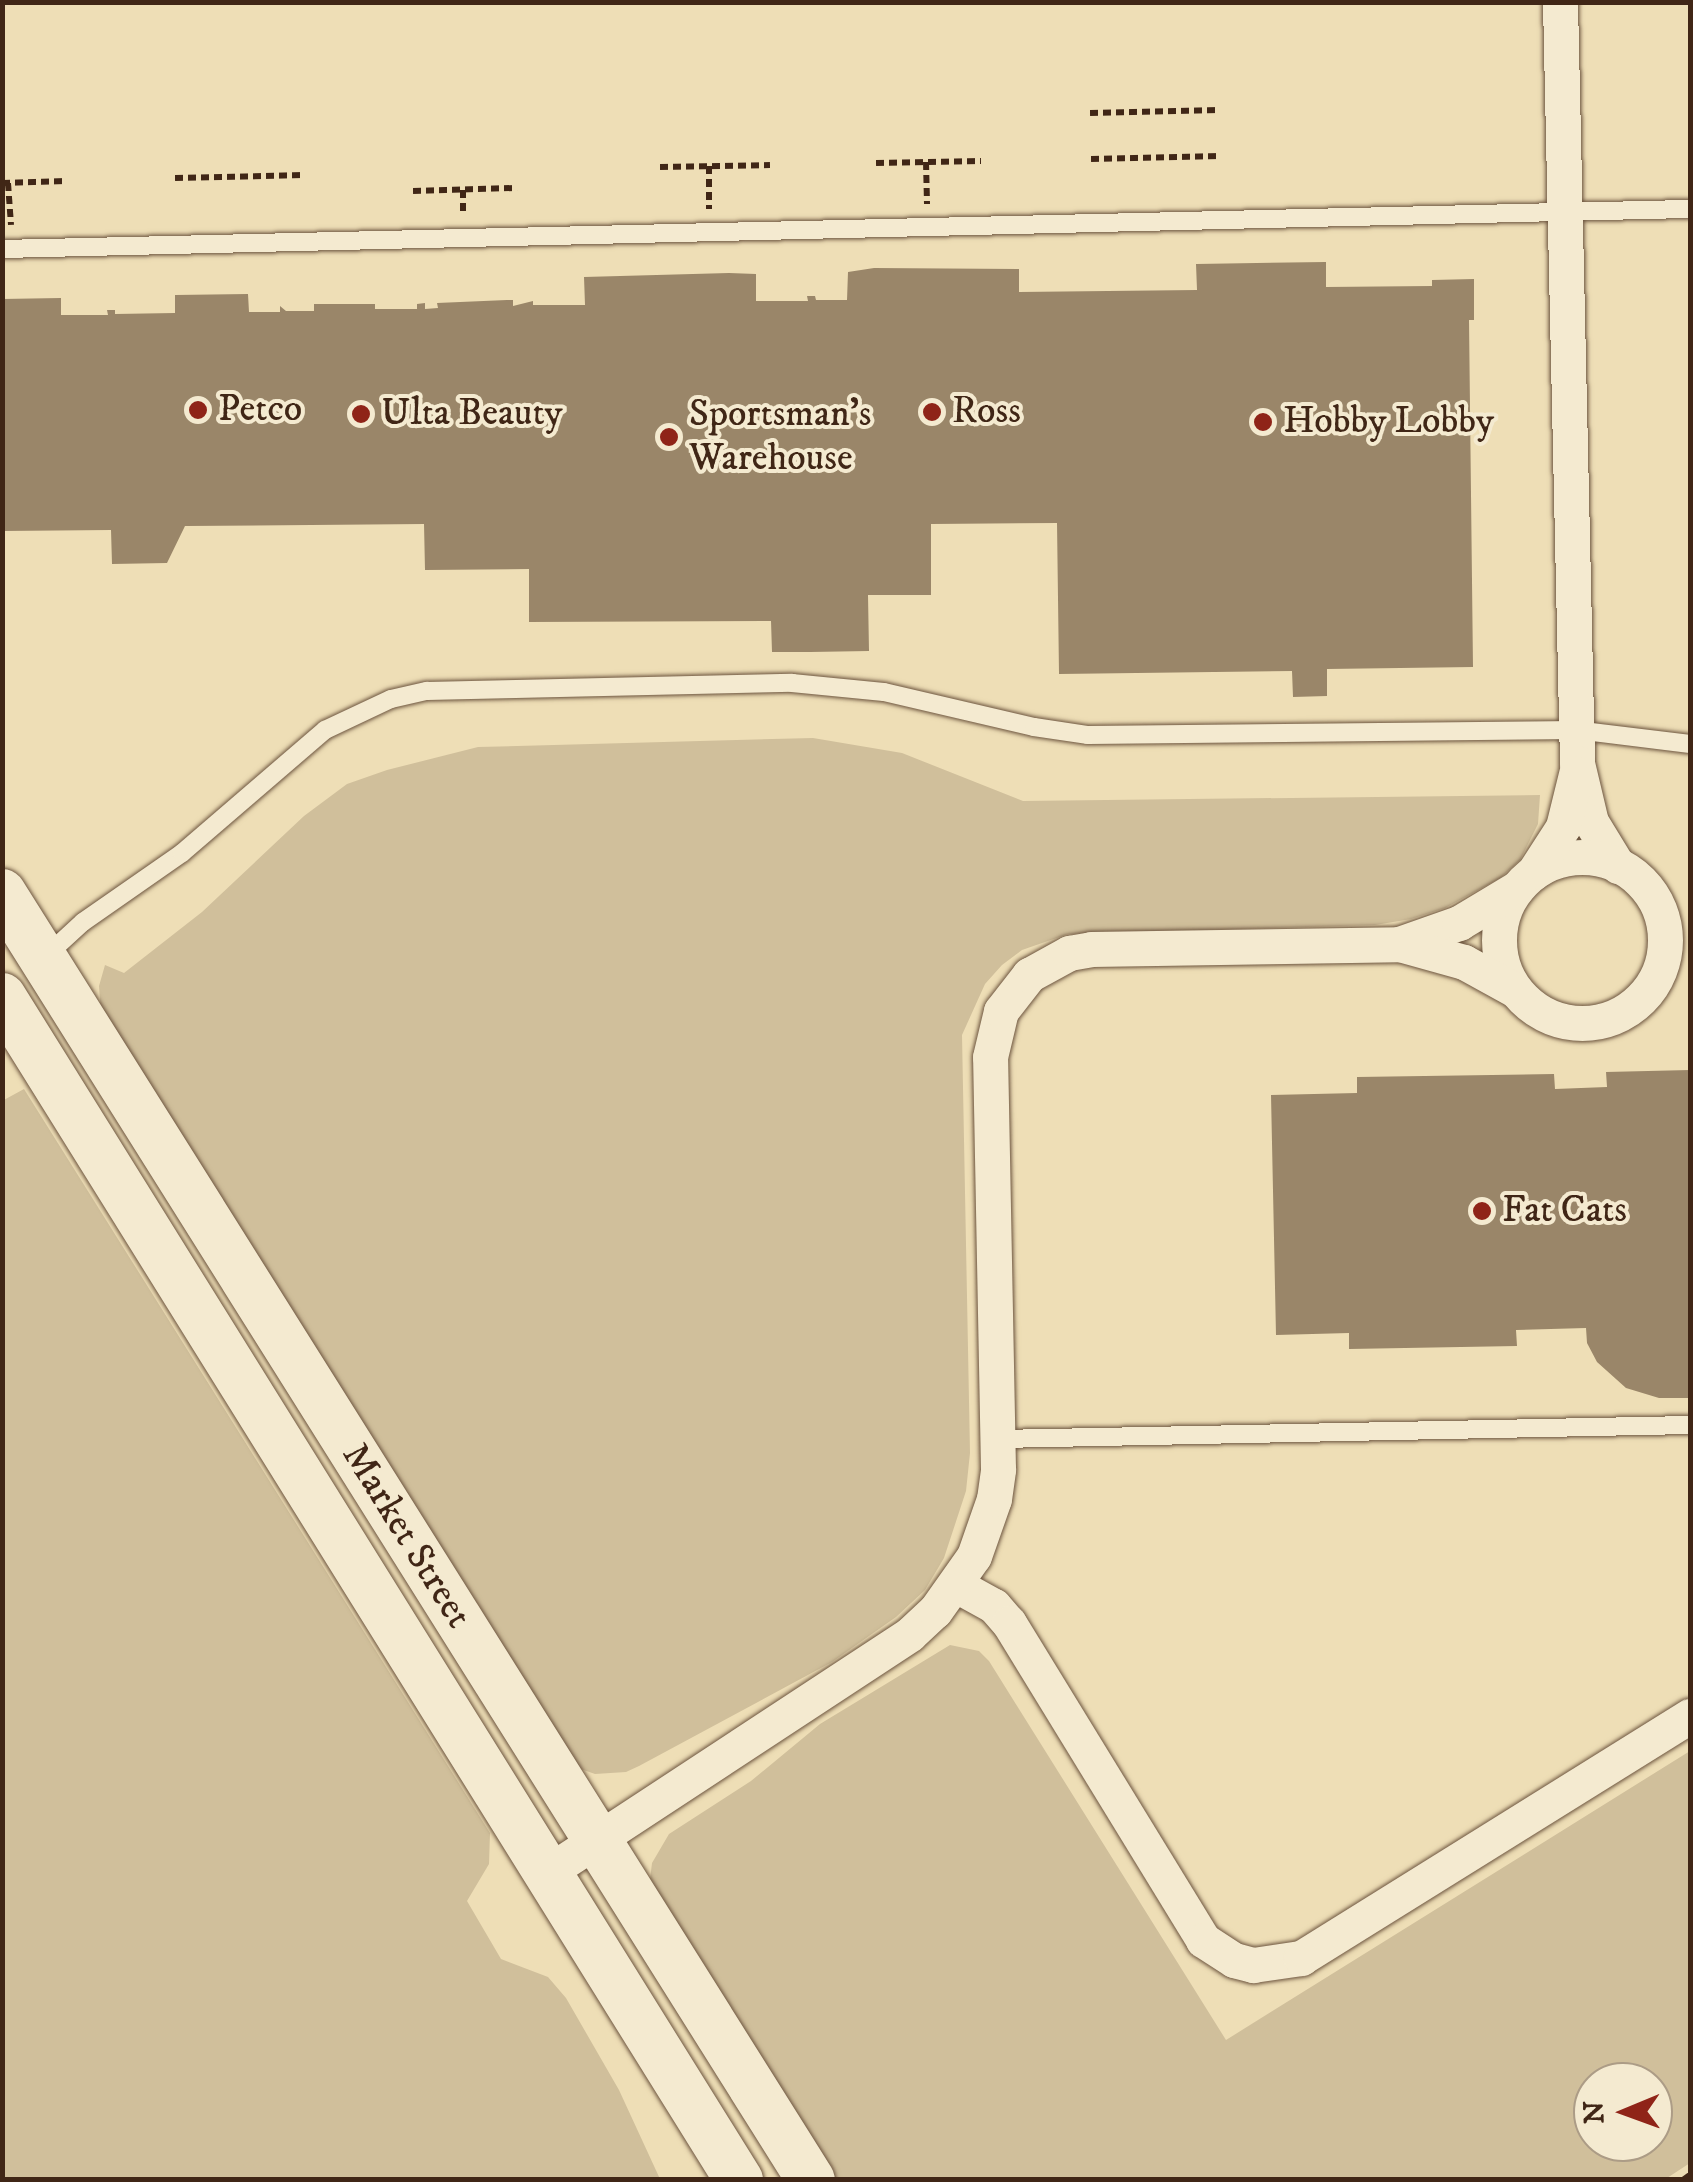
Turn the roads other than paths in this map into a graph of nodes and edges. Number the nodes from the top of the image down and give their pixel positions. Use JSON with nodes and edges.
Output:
{"nodes":[{"id":1,"x":1560,"y":2,"type":"edge"},
{"id":2,"x":1690,"y":208,"type":"edge"},
{"id":3,"x":1564,"y":212,"type":"junction"},
{"id":4,"x":2,"y":248,"type":"edge"},
{"id":5,"x":1690,"y":744,"type":"edge"},
{"id":6,"x":1577,"y":746,"type":"junction"},
{"id":7,"x":1630,"y":874,"type":"junction"},
{"id":8,"x":1526,"y":880,"type":"junction"},
{"id":9,"x":2,"y":893,"type":"edge"},
{"id":10,"x":1690,"y":912,"type":"edge"},
{"id":11,"x":1400,"y":944,"type":"junction"},
{"id":12,"x":1690,"y":957,"type":"edge"},
{"id":13,"x":44,"y":959,"type":"junction"},
{"id":14,"x":1654,"y":983,"type":"junction"},
{"id":15,"x":1516,"y":990,"type":"junction"},
{"id":16,"x":3,"y":998,"type":"edge"},
{"id":17,"x":1690,"y":1425,"type":"edge"},
{"id":18,"x":999,"y":1439,"type":"junction"},
{"id":19,"x":956,"y":1585,"type":"junction"},
{"id":20,"x":1690,"y":1716,"type":"edge"},
{"id":21,"x":595,"y":1837,"type":"junction"},
{"id":22,"x":548,"y":1872,"type":"junction"},
{"id":23,"x":739,"y":2180,"type":"edge"},
{"id":24,"x":811,"y":2180,"type":"edge"}],
"edges":[{"from":1,"to":3,"type":"street"},
{"from":2,"to":3,"type":"lane"},
{"from":3,"to":4,"type":"lane"},
{"from":3,"to":6,"type":"street"},
{"from":5,"to":6,"type":"lane"},
{"from":6,"to":7,"type":"street"},
{"from":6,"to":8,"type":"street"},
{"from":6,"to":13,"type":"lane"},
{"from":7,"to":8,"type":"street"},
{"from":7,"to":10,"type":"street"},
{"from":7,"to":14,"type":"street"},
{"from":8,"to":11,"type":"street"},
{"from":8,"to":15,"type":"street"},
{"from":9,"to":13,"type":"main road","name":"Market Street"},
{"from":11,"to":15,"type":"street"},
{"from":11,"to":18,"type":"street"},
{"from":12,"to":14,"type":"street"},
{"from":13,"to":16,"type":"street"},
{"from":13,"to":21,"type":"main road","name":"Market Street"},
{"from":14,"to":15,"type":"street"},
{"from":16,"to":22,"type":"main road","name":"Market Street"},
{"from":17,"to":18,"type":"lane"},
{"from":18,"to":19,"type":"street"},
{"from":19,"to":20,"type":"street"},
{"from":19,"to":21,"type":"street"},
{"from":21,"to":22,"type":"street"},
{"from":21,"to":24,"type":"main road","name":"Market Street"},
{"from":22,"to":23,"type":"main road","name":"Market Street"}]}
